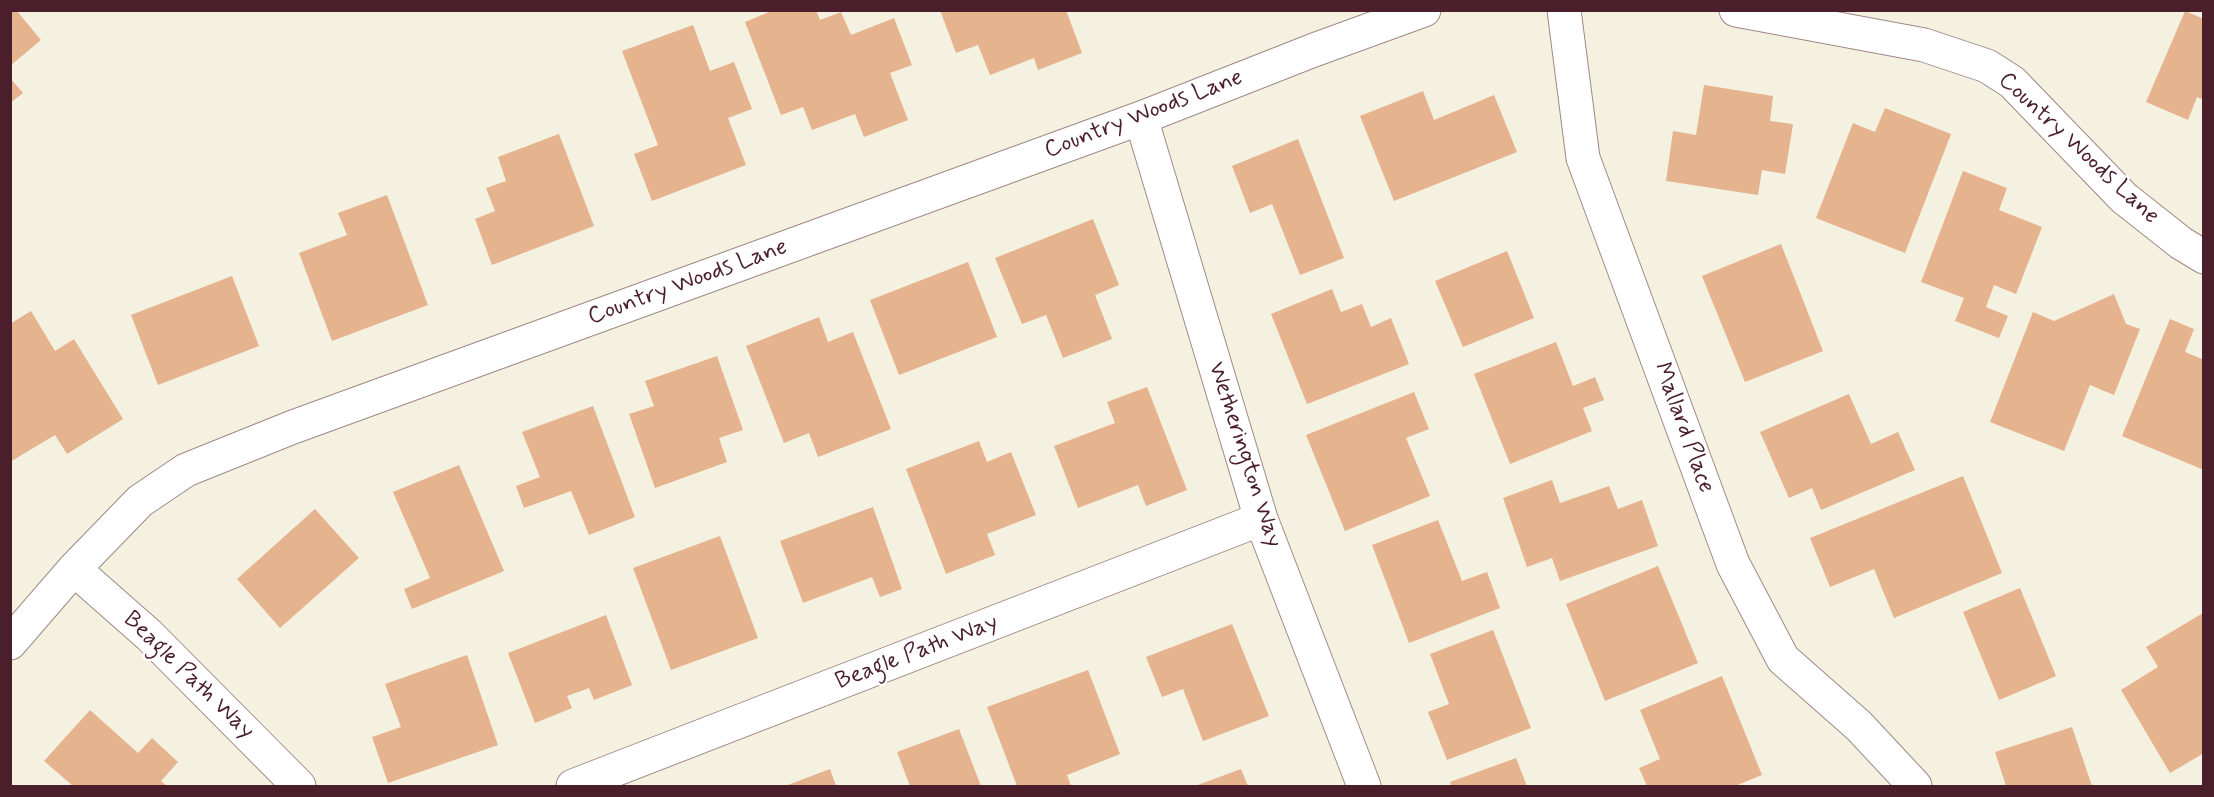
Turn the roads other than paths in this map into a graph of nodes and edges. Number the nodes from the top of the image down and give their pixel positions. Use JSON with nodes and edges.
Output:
{"nodes":[{"id":1,"x":1424,"y":10,"type":"edge"},
{"id":2,"x":1564,"y":10,"type":"edge"},
{"id":3,"x":1736,"y":10,"type":"edge"},
{"id":4,"x":1141,"y":118,"type":"junction"},
{"id":5,"x":2204,"y":257,"type":"edge"},
{"id":6,"x":1261,"y":519,"type":"junction"},
{"id":7,"x":74,"y":569,"type":"junction"},
{"id":8,"x":10,"y":644,"type":"edge"},
{"id":9,"x":299,"y":786,"type":"edge"},
{"id":10,"x":573,"y":786,"type":"edge"},
{"id":11,"x":1364,"y":786,"type":"edge"},
{"id":12,"x":1915,"y":786,"type":"edge"}],
"edges":[{"from":1,"to":4,"type":"street","name":"Country Woods Lane"},
{"from":2,"to":12,"type":"street","name":"Mallard Place"},
{"from":3,"to":5,"type":"street","name":"Country Woods Lane"},
{"from":4,"to":6,"type":"street","name":"Wetherington Way"},
{"from":4,"to":7,"type":"street","name":"Country Woods Lane"},
{"from":6,"to":10,"type":"street","name":"Beagle Path Way"},
{"from":6,"to":11,"type":"street","name":"Wetherington Way"},
{"from":7,"to":8,"type":"street","name":"Country Woods Lane"},
{"from":7,"to":9,"type":"street","name":"Beagle Path Way"}]}
